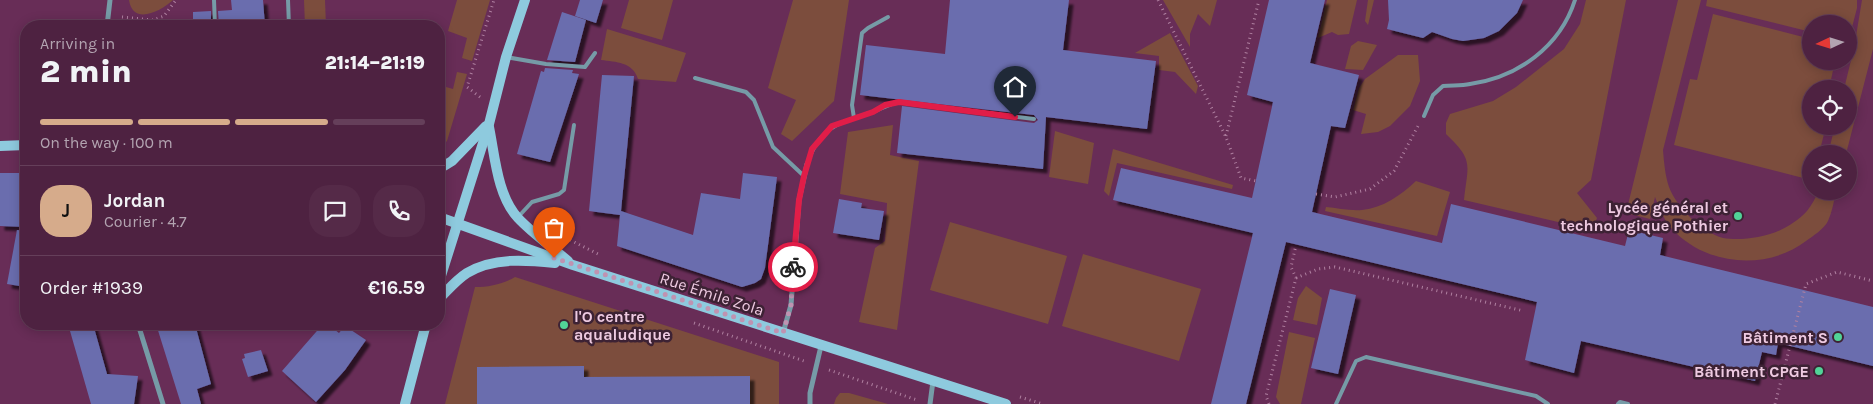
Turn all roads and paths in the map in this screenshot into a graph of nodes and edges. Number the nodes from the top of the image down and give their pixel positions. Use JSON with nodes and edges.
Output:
{"nodes":[{"id":1,"x":110,"y":0,"type":"edge"},
{"id":2,"x":176,"y":0,"type":"edge"},
{"id":3,"x":214,"y":0,"type":"edge"},
{"id":4,"x":288,"y":0,"type":"edge"},
{"id":5,"x":494,"y":0,"type":"edge"},
{"id":6,"x":525,"y":0,"type":"edge"},
{"id":7,"x":1158,"y":0,"type":"edge"},
{"id":8,"x":1259,"y":0,"type":"edge"},
{"id":9,"x":1575,"y":0,"type":"edge"},
{"id":10,"x":109,"y":16,"type":"junction"},
{"id":11,"x":888,"y":17,"type":"dead end"},
{"id":12,"x":108,"y":20,"type":"edge"},
{"id":13,"x":215,"y":20,"type":"edge"},
{"id":14,"x":289,"y":20,"type":"edge"},
{"id":15,"x":595,"y":53,"type":"dead end"},
{"id":16,"x":506,"y":57,"type":"junction"},
{"id":17,"x":695,"y":78,"type":"dead end"},
{"id":18,"x":480,"y":98,"type":"dead end"},
{"id":19,"x":1424,"y":116,"type":"joint"},
{"id":20,"x":854,"y":118,"type":"junction"},
{"id":21,"x":1034,"y":119,"type":"dead end"},
{"id":22,"x":489,"y":124,"type":"junction"},
{"id":23,"x":574,"y":125,"type":"dead end"},
{"id":24,"x":1226,"y":137,"type":"junction"},
{"id":25,"x":20,"y":145,"type":"edge"},
{"id":26,"x":0,"y":146,"type":"edge"},
{"id":27,"x":807,"y":164,"type":"joint"},
{"id":28,"x":445,"y":165,"type":"edge"},
{"id":29,"x":804,"y":176,"type":"junction"},
{"id":30,"x":1256,"y":181,"type":"dead end"},
{"id":31,"x":1316,"y":194,"type":"dead end"},
{"id":32,"x":518,"y":218,"type":"junction"},
{"id":33,"x":445,"y":219,"type":"edge"},
{"id":34,"x":457,"y":224,"type":"junction"},
{"id":35,"x":1296,"y":245,"type":"dead end"},
{"id":36,"x":445,"y":255,"type":"edge"},
{"id":37,"x":573,"y":265,"type":"junction"},
{"id":38,"x":1296,"y":278,"type":"junction"},
{"id":39,"x":1873,"y":281,"type":"edge"},
{"id":40,"x":445,"y":293,"type":"edge"},
{"id":41,"x":1524,"y":312,"type":"dead end"},
{"id":42,"x":686,"y":320,"type":"dead end"},
{"id":43,"x":140,"y":330,"type":"edge"},
{"id":44,"x":424,"y":330,"type":"edge"},
{"id":45,"x":783,"y":333,"type":"junction"},
{"id":46,"x":821,"y":346,"type":"junction"},
{"id":47,"x":807,"y":362,"type":"dead end"},
{"id":48,"x":826,"y":369,"type":"dead end"},
{"id":49,"x":933,"y":380,"type":"junction"},
{"id":50,"x":923,"y":402,"type":"dead end"},
{"id":51,"x":163,"y":404,"type":"edge"},
{"id":52,"x":405,"y":404,"type":"edge"},
{"id":53,"x":810,"y":404,"type":"edge"},
{"id":54,"x":930,"y":404,"type":"edge"},
{"id":55,"x":1006,"y":404,"type":"edge"},
{"id":56,"x":1268,"y":404,"type":"edge"},
{"id":57,"x":1336,"y":404,"type":"edge"},
{"id":58,"x":1548,"y":404,"type":"edge"},
{"id":59,"x":1618,"y":404,"type":"edge"},
{"id":60,"x":1628,"y":404,"type":"edge"},
{"id":61,"x":1775,"y":404,"type":"edge"}],
"edges":[{"from":1,"to":10,"type":"street"},
{"from":2,"to":10,"type":"path"},
{"from":3,"to":13,"type":"lane"},
{"from":4,"to":14,"type":"lane"},
{"from":5,"to":18,"type":"path"},
{"from":6,"to":16,"type":"street"},
{"from":7,"to":24,"type":"path"},
{"from":8,"to":24,"type":"path"},
{"from":9,"to":19,"type":"lane"},
{"from":10,"to":12,"type":"street"},
{"from":11,"to":20,"type":"lane"},
{"from":15,"to":16,"type":"lane"},
{"from":16,"to":22,"type":"street"},
{"from":17,"to":29,"type":"lane"},
{"from":19,"to":31,"type":"path"},
{"from":20,"to":21,"type":"lane"},
{"from":20,"to":27,"type":"lane"},
{"from":22,"to":28,"type":"street"},
{"from":22,"to":32,"type":"street"},
{"from":22,"to":34,"type":"street"},
{"from":23,"to":32,"type":"lane"},
{"from":24,"to":30,"type":"path"},
{"from":25,"to":26,"type":"street"},
{"from":27,"to":29,"type":"street"},
{"from":29,"to":45,"type":"street"},
{"from":32,"to":37,"type":"street"},
{"from":33,"to":34,"type":"street","name":"Rue Émile Zola"},
{"from":34,"to":36,"type":"street"},
{"from":34,"to":37,"type":"street","name":"Rue Émile Zola"},
{"from":35,"to":38,"type":"path"},
{"from":37,"to":40,"type":"street"},
{"from":37,"to":45,"type":"street","name":"Rue Émile Zola"},
{"from":38,"to":41,"type":"path"},
{"from":38,"to":56,"type":"path"},
{"from":39,"to":61,"type":"path"},
{"from":42,"to":47,"type":"path"},
{"from":43,"to":51,"type":"street"},
{"from":44,"to":52,"type":"street"},
{"from":45,"to":46,"type":"street","name":"Rue Émile Zola"},
{"from":46,"to":49,"type":"street","name":"Rue Émile Zola"},
{"from":46,"to":53,"type":"street"},
{"from":48,"to":50,"type":"path"},
{"from":49,"to":54,"type":"street"},
{"from":49,"to":55,"type":"street","name":"Rue Émile Zola"},
{"from":57,"to":58,"type":"lane"},
{"from":59,"to":60,"type":"lane"}]}
